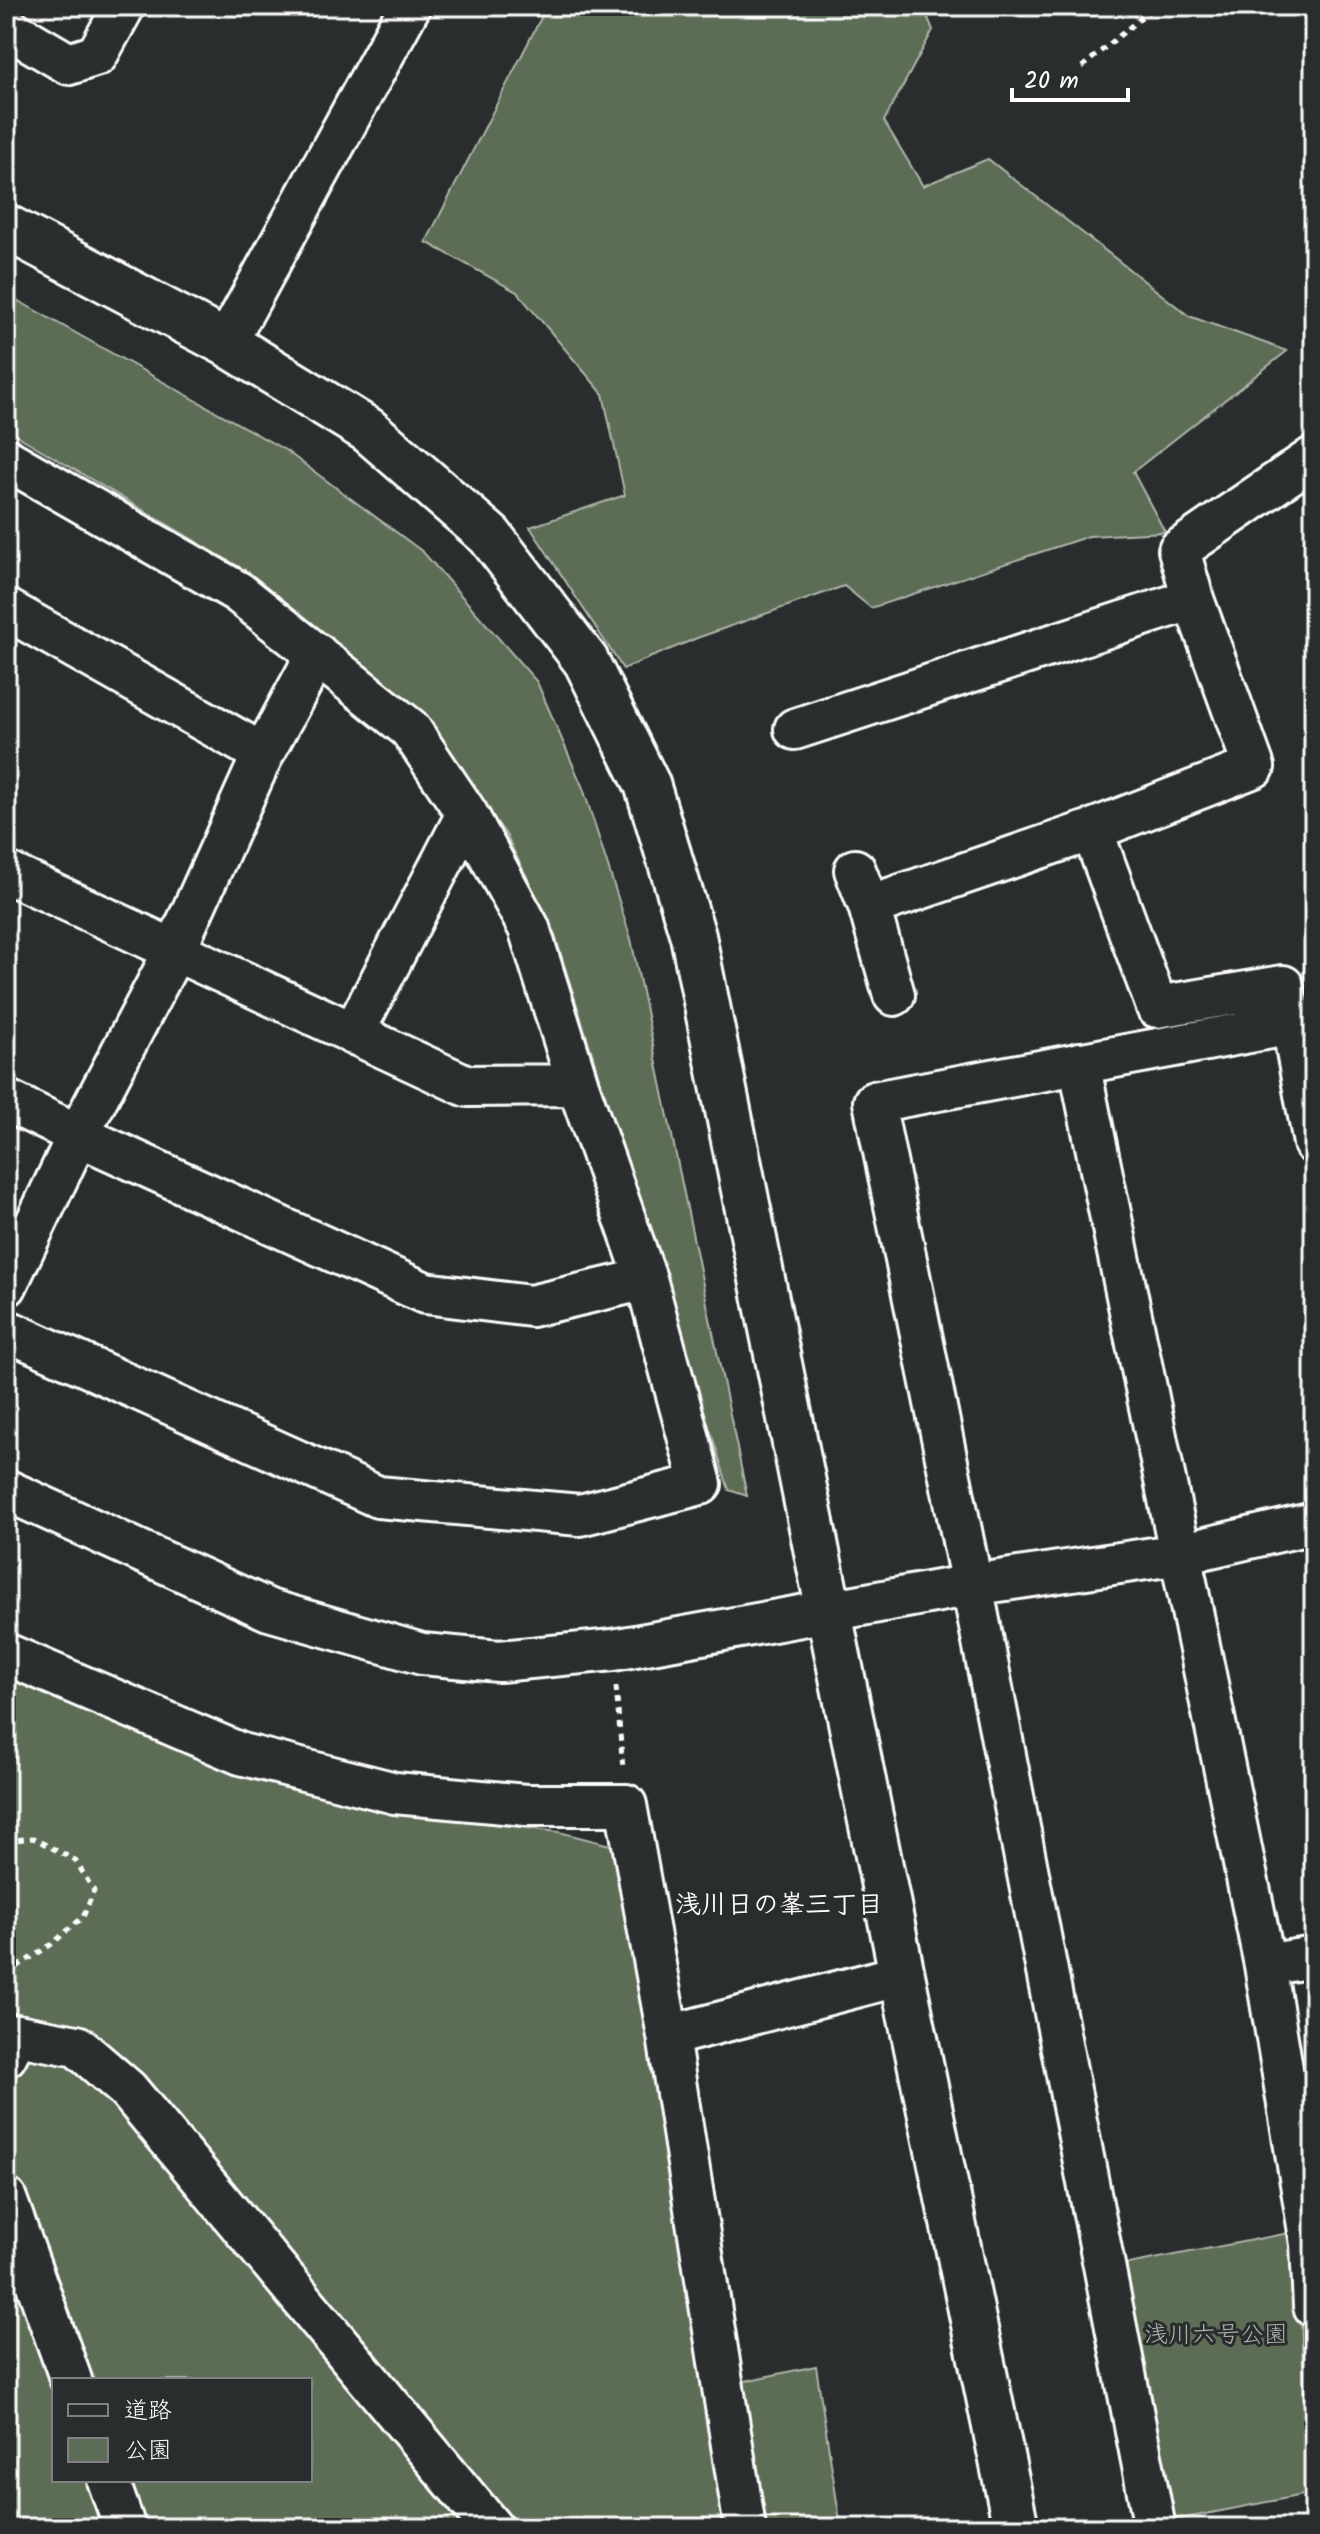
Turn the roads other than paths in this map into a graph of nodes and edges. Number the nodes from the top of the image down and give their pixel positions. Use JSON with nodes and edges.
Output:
{"nodes":[{"id":1,"x":124,"y":6,"type":"edge"},
{"id":2,"x":410,"y":6,"type":"edge"},
{"id":3,"x":6,"y":27,"type":"edge"},
{"id":4,"x":6,"y":227,"type":"edge"},
{"id":5,"x":226,"y":343,"type":"junction"},
{"id":6,"x":1314,"y":457,"type":"edge"},
{"id":7,"x":6,"y":459,"type":"edge"},
{"id":8,"x":1193,"y":599,"type":"junction"},
{"id":9,"x":6,"y":609,"type":"edge"},
{"id":10,"x":317,"y":654,"type":"junction"},
{"id":11,"x":795,"y":729,"type":"dead end"},
{"id":12,"x":263,"y":754,"type":"junction"},
{"id":13,"x":467,"y":814,"type":"junction"},
{"id":14,"x":1092,"y":830,"type":"junction"},
{"id":15,"x":6,"y":872,"type":"edge"},
{"id":16,"x":174,"y":952,"type":"junction"},
{"id":17,"x":894,"y":995,"type":"dead end"},
{"id":18,"x":1292,"y":1024,"type":"junction"},
{"id":19,"x":353,"y":1034,"type":"junction"},
{"id":20,"x":1079,"y":1063,"type":"junction"},
{"id":21,"x":578,"y":1085,"type":"junction"},
{"id":22,"x":6,"y":1100,"type":"edge"},
{"id":23,"x":78,"y":1135,"type":"junction"},
{"id":24,"x":1314,"y":1143,"type":"edge"},
{"id":25,"x":646,"y":1279,"type":"junction"},
{"id":26,"x":6,"y":1286,"type":"edge"},
{"id":27,"x":6,"y":1330,"type":"edge"},
{"id":28,"x":6,"y":1490,"type":"edge"},
{"id":29,"x":1314,"y":1523,"type":"edge"},
{"id":30,"x":1180,"y":1554,"type":"junction"},
{"id":31,"x":972,"y":1585,"type":"junction"},
{"id":32,"x":830,"y":1613,"type":"junction"},
{"id":33,"x":6,"y":1654,"type":"edge"},
{"id":34,"x":1314,"y":1957,"type":"edge"},
{"id":35,"x":1265,"y":1965,"type":"junction"},
{"id":36,"x":902,"y":1975,"type":"junction"},
{"id":37,"x":668,"y":2036,"type":"junction"},
{"id":38,"x":6,"y":2056,"type":"edge"},
{"id":39,"x":6,"y":2199,"type":"edge"},
{"id":40,"x":1314,"y":2306,"type":"edge"},
{"id":41,"x":70,"y":2378,"type":"edge"},
{"id":42,"x":109,"y":2482,"type":"edge"},
{"id":43,"x":125,"y":2528,"type":"edge"},
{"id":44,"x":492,"y":2528,"type":"edge"},
{"id":45,"x":745,"y":2528,"type":"edge"},
{"id":46,"x":1016,"y":2528,"type":"edge"},
{"id":47,"x":1155,"y":2528,"type":"edge"}],
"edges":[{"from":1,"to":3,"type":"street"},
{"from":2,"to":5,"type":"street"},
{"from":4,"to":5,"type":"street"},
{"from":5,"to":32,"type":"street"},
{"from":6,"to":8,"type":"street"},
{"from":7,"to":10,"type":"street"},
{"from":8,"to":11,"type":"street"},
{"from":8,"to":14,"type":"street"},
{"from":9,"to":12,"type":"street"},
{"from":10,"to":12,"type":"street"},
{"from":10,"to":13,"type":"street"},
{"from":12,"to":16,"type":"street"},
{"from":13,"to":19,"type":"street"},
{"from":13,"to":21,"type":"street"},
{"from":14,"to":17,"type":"street"},
{"from":14,"to":18,"type":"street"},
{"from":15,"to":16,"type":"street"},
{"from":16,"to":19,"type":"street"},
{"from":16,"to":23,"type":"street"},
{"from":18,"to":20,"type":"street"},
{"from":18,"to":24,"type":"street"},
{"from":19,"to":21,"type":"street"},
{"from":20,"to":30,"type":"street"},
{"from":20,"to":31,"type":"street"},
{"from":21,"to":25,"type":"street"},
{"from":22,"to":23,"type":"street"},
{"from":23,"to":25,"type":"street"},
{"from":23,"to":26,"type":"street"},
{"from":25,"to":27,"type":"street"},
{"from":28,"to":32,"type":"street"},
{"from":29,"to":30,"type":"street"},
{"from":30,"to":31,"type":"street"},
{"from":30,"to":35,"type":"street"},
{"from":31,"to":32,"type":"street"},
{"from":31,"to":47,"type":"street"},
{"from":32,"to":36,"type":"street"},
{"from":33,"to":37,"type":"street"},
{"from":34,"to":35,"type":"street"},
{"from":35,"to":40,"type":"street"},
{"from":36,"to":37,"type":"street"},
{"from":36,"to":46,"type":"street"},
{"from":37,"to":45,"type":"street"},
{"from":38,"to":44,"type":"street"},
{"from":39,"to":41,"type":"street"},
{"from":42,"to":43,"type":"street"}]}
